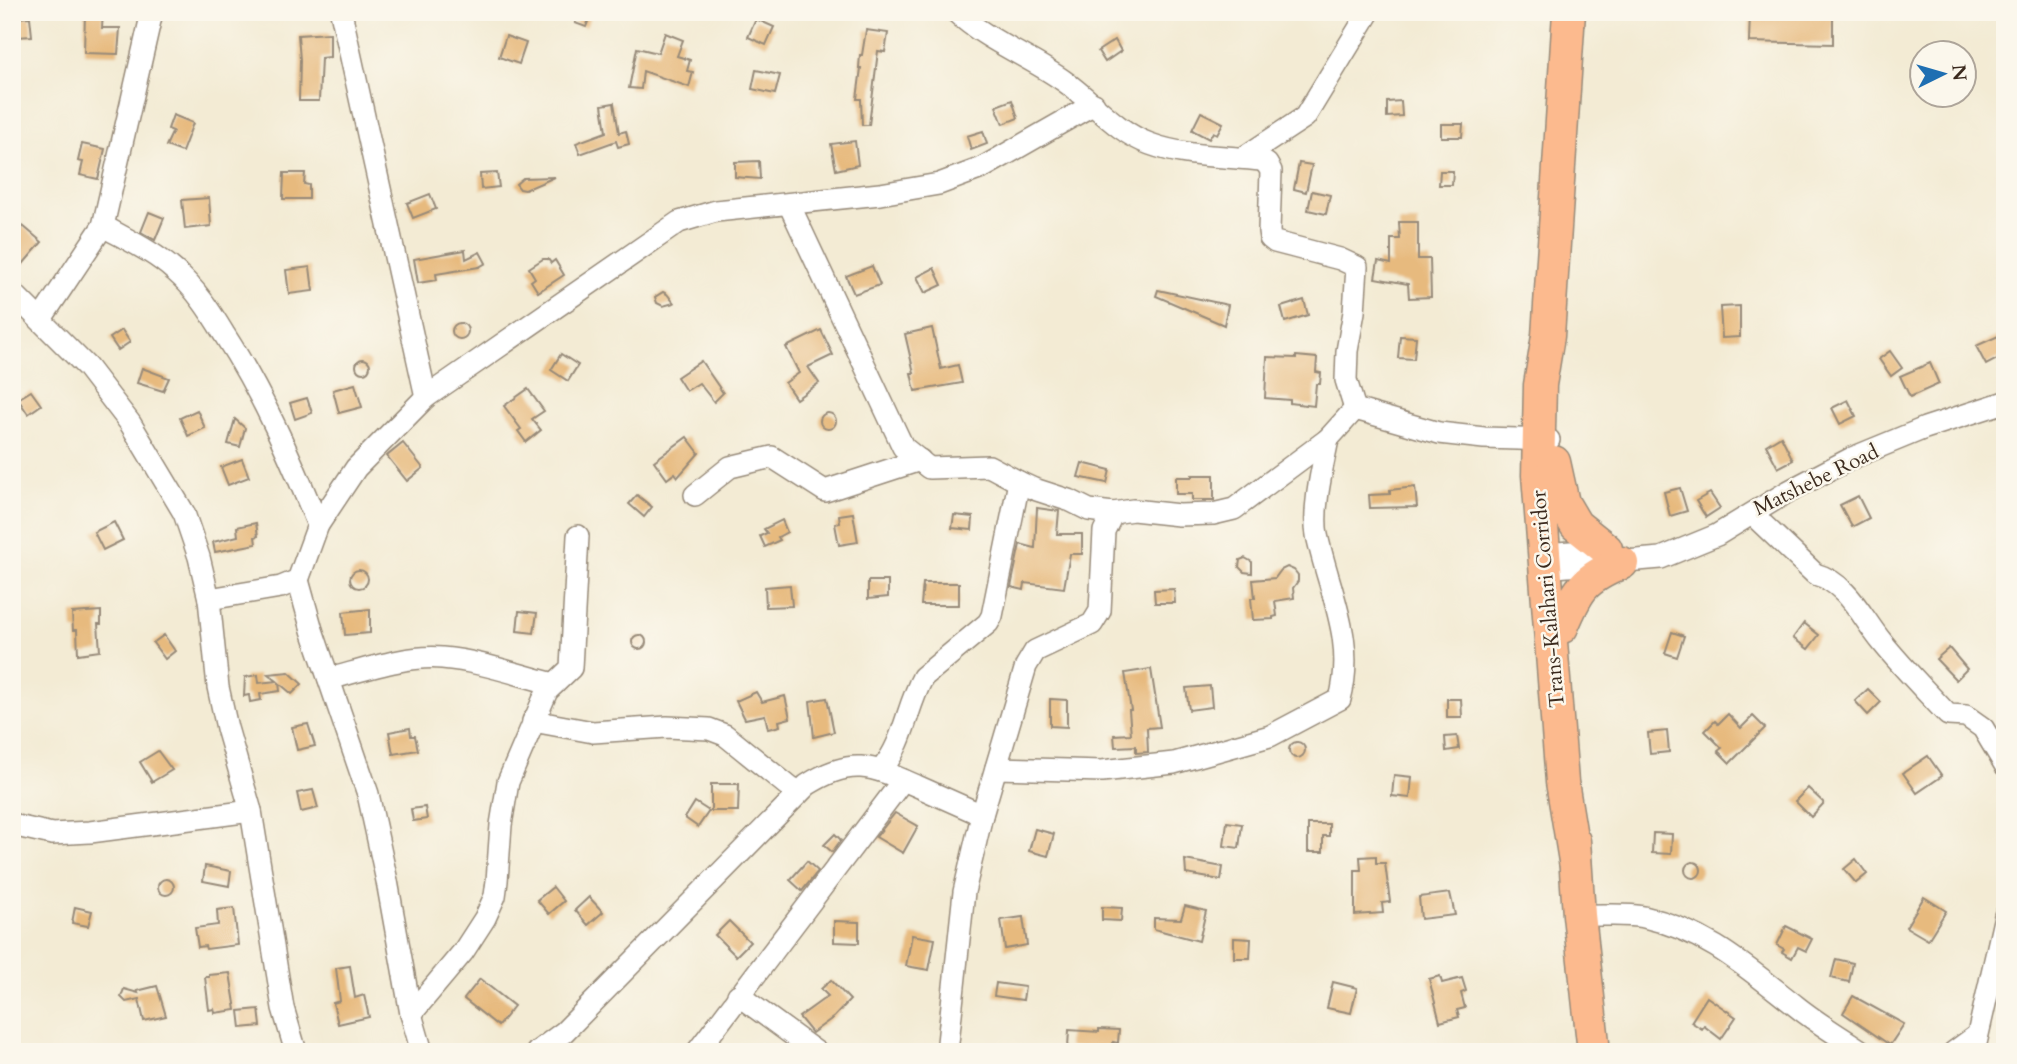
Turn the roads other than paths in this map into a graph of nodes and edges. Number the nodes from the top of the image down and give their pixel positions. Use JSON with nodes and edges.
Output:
{"nodes":[{"id":1,"x":152,"y":12,"type":"edge"},
{"id":2,"x":341,"y":12,"type":"edge"},
{"id":3,"x":956,"y":12,"type":"edge"},
{"id":4,"x":1370,"y":12,"type":"edge"},
{"id":5,"x":1569,"y":12,"type":"edge"},
{"id":6,"x":1094,"y":104,"type":"junction"},
{"id":7,"x":1242,"y":158,"type":"junction"},
{"id":8,"x":789,"y":204,"type":"junction"},
{"id":9,"x":103,"y":226,"type":"junction"},
{"id":10,"x":12,"y":292,"type":"edge"},
{"id":11,"x":41,"y":319,"type":"junction"},
{"id":12,"x":426,"y":397,"type":"junction"},
{"id":13,"x":2000,"y":403,"type":"edge"},
{"id":14,"x":1355,"y":409,"type":"junction"},
{"id":15,"x":1328,"y":439,"type":"junction"},
{"id":16,"x":1543,"y":440,"type":"junction"},
{"id":17,"x":1852,"y":457,"type":"junction"},
{"id":18,"x":920,"y":460,"type":"junction"},
{"id":19,"x":1019,"y":482,"type":"junction"},
{"id":20,"x":695,"y":495,"type":"dead end"},
{"id":21,"x":1113,"y":513,"type":"junction"},
{"id":22,"x":1753,"y":515,"type":"junction"},
{"id":23,"x":318,"y":525,"type":"junction"},
{"id":24,"x":578,"y":536,"type":"dead end"},
{"id":25,"x":1672,"y":554,"type":"junction"},
{"id":26,"x":1614,"y":556,"type":"junction"},
{"id":27,"x":1550,"y":560,"type":"junction"},
{"id":28,"x":299,"y":580,"type":"junction"},
{"id":29,"x":209,"y":599,"type":"junction"},
{"id":30,"x":1562,"y":627,"type":"junction"},
{"id":31,"x":329,"y":679,"type":"junction"},
{"id":32,"x":554,"y":684,"type":"junction"},
{"id":33,"x":533,"y":720,"type":"junction"},
{"id":34,"x":2005,"y":765,"type":"edge"},
{"id":35,"x":996,"y":768,"type":"junction"},
{"id":36,"x":881,"y":769,"type":"junction"},
{"id":37,"x":903,"y":780,"type":"junction"},
{"id":38,"x":798,"y":794,"type":"junction"},
{"id":39,"x":251,"y":811,"type":"junction"},
{"id":40,"x":982,"y":815,"type":"junction"},
{"id":41,"x":12,"y":825,"type":"edge"},
{"id":42,"x":1574,"y":861,"type":"junction"},
{"id":43,"x":1579,"y":915,"type":"junction"},
{"id":44,"x":2005,"y":916,"type":"edge"},
{"id":45,"x":738,"y":995,"type":"junction"},
{"id":46,"x":411,"y":1014,"type":"junction"},
{"id":47,"x":1975,"y":1044,"type":"edge"},
{"id":48,"x":296,"y":1052,"type":"edge"},
{"id":49,"x":422,"y":1052,"type":"edge"},
{"id":50,"x":537,"y":1052,"type":"edge"},
{"id":51,"x":697,"y":1052,"type":"edge"},
{"id":52,"x":816,"y":1052,"type":"edge"},
{"id":53,"x":947,"y":1052,"type":"edge"},
{"id":54,"x":1594,"y":1052,"type":"edge"},
{"id":55,"x":1863,"y":1052,"type":"edge"},
{"id":56,"x":1954,"y":1052,"type":"edge"}],
"edges":[{"from":1,"to":9,"type":"street"},
{"from":2,"to":12,"type":"street"},
{"from":3,"to":6,"type":"street"},
{"from":4,"to":7,"type":"street"},
{"from":5,"to":16,"type":"highway","name":"Trans-Kalahari Corridor"},
{"from":6,"to":7,"type":"street"},
{"from":6,"to":8,"type":"street"},
{"from":7,"to":14,"type":"street"},
{"from":8,"to":12,"type":"street"},
{"from":8,"to":18,"type":"street"},
{"from":9,"to":11,"type":"street"},
{"from":9,"to":23,"type":"street"},
{"from":10,"to":11,"type":"street"},
{"from":11,"to":29,"type":"street"},
{"from":12,"to":23,"type":"street"},
{"from":13,"to":17,"type":"street"},
{"from":14,"to":15,"type":"street"},
{"from":14,"to":16,"type":"street"},
{"from":15,"to":21,"type":"street"},
{"from":15,"to":35,"type":"street"},
{"from":16,"to":26,"type":"highway"},
{"from":16,"to":27,"type":"highway","name":"Trans-Kalahari Corridor"},
{"from":17,"to":22,"type":"street"},
{"from":17,"to":25,"type":"street","name":"Matshebe Road"},
{"from":18,"to":19,"type":"street"},
{"from":18,"to":20,"type":"street"},
{"from":19,"to":21,"type":"street"},
{"from":19,"to":36,"type":"street"},
{"from":21,"to":35,"type":"street"},
{"from":22,"to":25,"type":"street"},
{"from":22,"to":34,"type":"street"},
{"from":23,"to":28,"type":"street"},
{"from":24,"to":32,"type":"street"},
{"from":25,"to":26,"type":"street"},
{"from":26,"to":27,"type":"street"},
{"from":26,"to":30,"type":"highway"},
{"from":27,"to":30,"type":"highway","name":"Trans-Kalahari Corridor"},
{"from":27,"to":42,"type":"highway","name":"Trans-Kalahari Corridor"},
{"from":28,"to":29,"type":"street"},
{"from":28,"to":31,"type":"street"},
{"from":29,"to":39,"type":"street"},
{"from":30,"to":42,"type":"highway","name":"Trans-Kalahari Corridor"},
{"from":31,"to":32,"type":"street"},
{"from":31,"to":46,"type":"street"},
{"from":32,"to":33,"type":"street"},
{"from":33,"to":38,"type":"street"},
{"from":33,"to":46,"type":"street"},
{"from":35,"to":40,"type":"street"},
{"from":36,"to":37,"type":"street"},
{"from":36,"to":38,"type":"street"},
{"from":37,"to":40,"type":"street"},
{"from":37,"to":45,"type":"street"},
{"from":38,"to":50,"type":"street"},
{"from":39,"to":41,"type":"street"},
{"from":39,"to":48,"type":"street"},
{"from":40,"to":53,"type":"street"},
{"from":42,"to":43,"type":"highway","name":"Trans-Kalahari Corridor"},
{"from":43,"to":54,"type":"highway","name":"Trans-Kalahari Corridor"},
{"from":43,"to":55,"type":"street"},
{"from":44,"to":47,"type":"street"},
{"from":45,"to":51,"type":"street"},
{"from":45,"to":52,"type":"street"},
{"from":46,"to":49,"type":"street"},
{"from":47,"to":56,"type":"street"}]}
